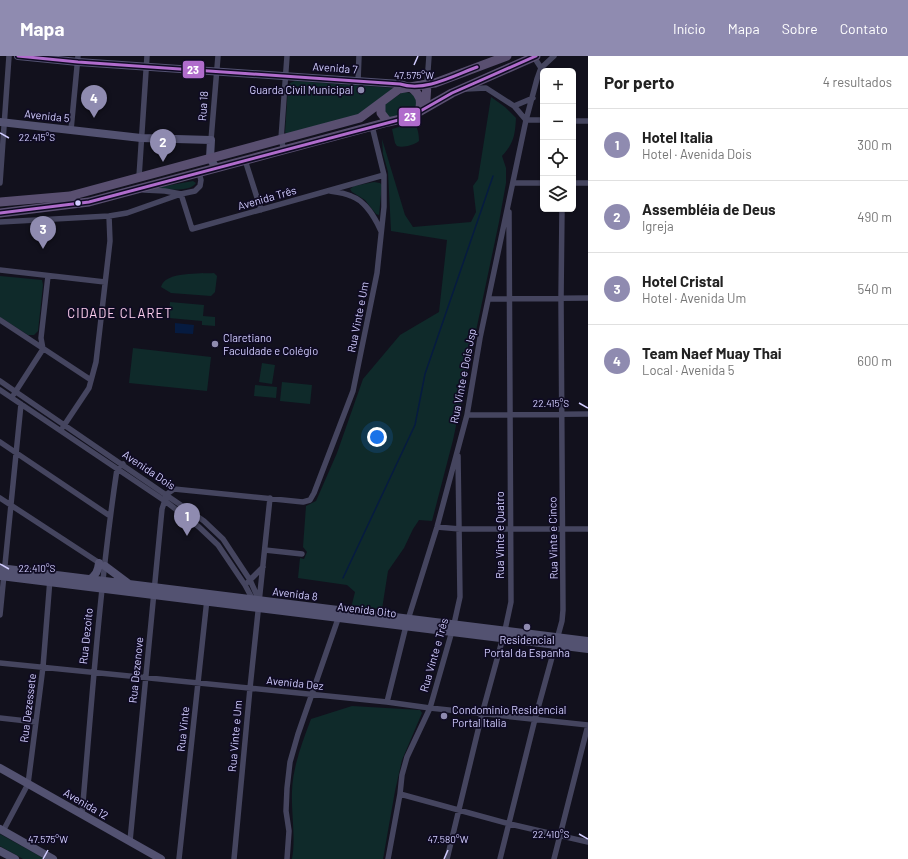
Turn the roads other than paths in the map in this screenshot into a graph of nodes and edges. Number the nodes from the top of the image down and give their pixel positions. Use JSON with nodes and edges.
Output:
{"nodes":[{"id":1,"x":9,"y":56,"type":"edge"},
{"id":2,"x":18,"y":56,"type":"edge"},
{"id":3,"x":147,"y":56,"type":"edge"},
{"id":4,"x":218,"y":56,"type":"edge"},
{"id":5,"x":287,"y":56,"type":"edge"},
{"id":6,"x":359,"y":56,"type":"edge"},
{"id":7,"x":429,"y":56,"type":"edge"},
{"id":8,"x":535,"y":56,"type":"edge"},
{"id":9,"x":554,"y":56,"type":"edge"},
{"id":10,"x":502,"y":57,"type":"edge"},
{"id":11,"x":78,"y":59,"type":"edge"},
{"id":12,"x":146,"y":67,"type":"junction"},
{"id":13,"x":541,"y":68,"type":"joint"},
{"id":14,"x":217,"y":71,"type":"junction"},
{"id":15,"x":540,"y":71,"type":"edge"},
{"id":16,"x":285,"y":76,"type":"junction"},
{"id":17,"x":358,"y":81,"type":"junction"},
{"id":18,"x":427,"y":84,"type":"junction"},
{"id":19,"x":410,"y":87,"type":"junction"},
{"id":20,"x":462,"y":88,"type":"junction"},
{"id":21,"x":532,"y":98,"type":"junction"},
{"id":22,"x":381,"y":104,"type":"junction"},
{"id":23,"x":514,"y":106,"type":"junction"},
{"id":24,"x":418,"y":113,"type":"junction"},
{"id":25,"x":526,"y":120,"type":"junction"},
{"id":26,"x":540,"y":120,"type":"edge"},
{"id":27,"x":576,"y":121,"type":"edge"},
{"id":28,"x":588,"y":121,"type":"edge"},
{"id":29,"x":388,"y":122,"type":"junction"},
{"id":30,"x":2,"y":123,"type":"edge"},
{"id":31,"x":372,"y":126,"type":"junction"},
{"id":32,"x":72,"y":130,"type":"junction"},
{"id":33,"x":296,"y":135,"type":"junction"},
{"id":34,"x":141,"y":138,"type":"junction"},
{"id":35,"x":281,"y":139,"type":"junction"},
{"id":36,"x":211,"y":140,"type":"junction"},
{"id":37,"x":262,"y":144,"type":"junction"},
{"id":38,"x":300,"y":146,"type":"junction"},
{"id":39,"x":284,"y":150,"type":"junction"},
{"id":40,"x":264,"y":155,"type":"junction"},
{"id":41,"x":210,"y":158,"type":"junction"},
{"id":42,"x":245,"y":160,"type":"junction"},
{"id":43,"x":216,"y":168,"type":"junction"},
{"id":44,"x":199,"y":173,"type":"junction"},
{"id":45,"x":384,"y":175,"type":"junction"},
{"id":46,"x":139,"y":177,"type":"junction"},
{"id":47,"x":513,"y":182,"type":"junction"},
{"id":48,"x":0,"y":183,"type":"edge"},
{"id":49,"x":540,"y":183,"type":"edge"},
{"id":50,"x":576,"y":183,"type":"edge"},
{"id":51,"x":588,"y":183,"type":"edge"},
{"id":52,"x":330,"y":190,"type":"junction"},
{"id":53,"x":127,"y":192,"type":"junction"},
{"id":54,"x":180,"y":194,"type":"junction"},
{"id":55,"x":0,"y":202,"type":"edge"},
{"id":56,"x":509,"y":202,"type":"junction"},
{"id":57,"x":261,"y":210,"type":"junction"},
{"id":58,"x":562,"y":212,"type":"edge"},
{"id":59,"x":0,"y":213,"type":"edge"},
{"id":60,"x":109,"y":216,"type":"junction"},
{"id":61,"x":0,"y":222,"type":"edge"},
{"id":62,"x":381,"y":232,"type":"junction"},
{"id":63,"x":0,"y":270,"type":"edge"},
{"id":64,"x":48,"y":276,"type":"junction"},
{"id":65,"x":105,"y":282,"type":"junction"},
{"id":66,"x":588,"y":298,"type":"edge"},
{"id":67,"x":510,"y":299,"type":"junction"},
{"id":68,"x":561,"y":299,"type":"junction"},
{"id":69,"x":489,"y":300,"type":"junction"},
{"id":70,"x":0,"y":320,"type":"edge"},
{"id":71,"x":43,"y":349,"type":"junction"},
{"id":72,"x":91,"y":380,"type":"junction"},
{"id":73,"x":0,"y":381,"type":"edge"},
{"id":74,"x":0,"y":390,"type":"edge"},
{"id":75,"x":16,"y":391,"type":"junction"},
{"id":76,"x":12,"y":397,"type":"junction"},
{"id":77,"x":21,"y":404,"type":"junction"},
{"id":78,"x":561,"y":414,"type":"junction"},
{"id":79,"x":588,"y":414,"type":"edge"},
{"id":80,"x":467,"y":415,"type":"junction"},
{"id":81,"x":509,"y":415,"type":"junction"},
{"id":82,"x":65,"y":425,"type":"junction"},
{"id":83,"x":61,"y":430,"type":"junction"},
{"id":84,"x":0,"y":442,"type":"edge"},
{"id":85,"x":458,"y":449,"type":"junction"},
{"id":86,"x":16,"y":453,"type":"junction"},
{"id":87,"x":115,"y":459,"type":"junction"},
{"id":88,"x":111,"y":464,"type":"junction"},
{"id":89,"x":122,"y":464,"type":"junction"},
{"id":90,"x":118,"y":469,"type":"junction"},
{"id":91,"x":167,"y":494,"type":"junction"},
{"id":92,"x":0,"y":498,"type":"edge"},
{"id":93,"x":270,"y":498,"type":"junction"},
{"id":94,"x":165,"y":501,"type":"junction"},
{"id":95,"x":12,"y":504,"type":"junction"},
{"id":96,"x":110,"y":516,"type":"junction"},
{"id":97,"x":437,"y":527,"type":"junction"},
{"id":98,"x":460,"y":529,"type":"junction"},
{"id":99,"x":588,"y":529,"type":"edge"},
{"id":100,"x":510,"y":530,"type":"junction"},
{"id":101,"x":562,"y":530,"type":"junction"},
{"id":102,"x":265,"y":550,"type":"junction"},
{"id":103,"x":302,"y":554,"type":"dead end"},
{"id":104,"x":106,"y":555,"type":"junction"},
{"id":105,"x":100,"y":563,"type":"junction"},
{"id":106,"x":263,"y":567,"type":"junction"},
{"id":107,"x":2,"y":573,"type":"edge"},
{"id":108,"x":50,"y":578,"type":"junction"},
{"id":109,"x":89,"y":580,"type":"junction"},
{"id":110,"x":250,"y":580,"type":"junction"},
{"id":111,"x":103,"y":585,"type":"junction"},
{"id":112,"x":130,"y":585,"type":"junction"},
{"id":113,"x":245,"y":585,"type":"junction"},
{"id":114,"x":154,"y":591,"type":"junction"},
{"id":115,"x":207,"y":598,"type":"junction"},
{"id":116,"x":257,"y":606,"type":"junction"},
{"id":117,"x":340,"y":614,"type":"junction"},
{"id":118,"x":0,"y":615,"type":"edge"},
{"id":119,"x":407,"y":622,"type":"junction"},
{"id":120,"x":453,"y":628,"type":"junction"},
{"id":121,"x":504,"y":634,"type":"junction"},
{"id":122,"x":556,"y":641,"type":"junction"},
{"id":123,"x":588,"y":641,"type":"edge"},
{"id":124,"x":588,"y":649,"type":"edge"},
{"id":125,"x":0,"y":663,"type":"edge"},
{"id":126,"x":43,"y":667,"type":"junction"},
{"id":127,"x":94,"y":671,"type":"junction"},
{"id":128,"x":145,"y":677,"type":"junction"},
{"id":129,"x":198,"y":682,"type":"junction"},
{"id":130,"x":250,"y":688,"type":"junction"},
{"id":131,"x":312,"y":695,"type":"junction"},
{"id":132,"x":387,"y":702,"type":"junction"},
{"id":133,"x":430,"y":708,"type":"junction"},
{"id":134,"x":482,"y":714,"type":"junction"},
{"id":135,"x":0,"y":718,"type":"edge"},
{"id":136,"x":535,"y":719,"type":"junction"},
{"id":137,"x":36,"y":722,"type":"junction"},
{"id":138,"x":588,"y":725,"type":"edge"},
{"id":139,"x":0,"y":768,"type":"edge"},
{"id":140,"x":28,"y":784,"type":"junction"},
{"id":141,"x":400,"y":794,"type":"junction"},
{"id":142,"x":460,"y":810,"type":"junction"},
{"id":143,"x":82,"y":814,"type":"junction"},
{"id":144,"x":510,"y":824,"type":"junction"},
{"id":145,"x":1,"y":830,"type":"edge"},
{"id":146,"x":560,"y":836,"type":"junction"},
{"id":147,"x":130,"y":841,"type":"junction"},
{"id":148,"x":588,"y":842,"type":"edge"},
{"id":149,"x":0,"y":851,"type":"edge"},
{"id":150,"x":0,"y":857,"type":"edge"},
{"id":151,"x":4,"y":859,"type":"edge"},
{"id":152,"x":15,"y":859,"type":"edge"},
{"id":153,"x":53,"y":859,"type":"edge"},
{"id":154,"x":161,"y":859,"type":"edge"},
{"id":155,"x":179,"y":859,"type":"edge"},
{"id":156,"x":234,"y":859,"type":"edge"},
{"id":157,"x":287,"y":859,"type":"edge"},
{"id":158,"x":388,"y":859,"type":"edge"},
{"id":159,"x":447,"y":859,"type":"edge"},
{"id":160,"x":500,"y":859,"type":"edge"},
{"id":161,"x":554,"y":859,"type":"edge"}],
"edges":[{"from":1,"to":30,"type":"street"},
{"from":2,"to":11,"type":"street","name":"Avenida 7"},
{"from":3,"to":12,"type":"street"},
{"from":4,"to":14,"type":"street","name":"Rua 18"},
{"from":5,"to":16,"type":"street"},
{"from":6,"to":17,"type":"street"},
{"from":7,"to":18,"type":"street"},
{"from":8,"to":13,"type":"street"},
{"from":8,"to":20,"type":"main road"},
{"from":9,"to":13,"type":"street","name":"Rua Vinte e Dois Jsp"},
{"from":10,"to":18,"type":"main road"},
{"from":11,"to":12,"type":"street","name":"Avenida 7"},
{"from":11,"to":32,"type":"street"},
{"from":12,"to":14,"type":"street","name":"Avenida 7"},
{"from":12,"to":34,"type":"street"},
{"from":14,"to":16,"type":"street","name":"Avenida 7"},
{"from":14,"to":36,"type":"street","name":"Rua 18"},
{"from":15,"to":21,"type":"street","name":"Rua Vinte e Dois Jsp"},
{"from":16,"to":17,"type":"street","name":"Avenida 7"},
{"from":16,"to":35,"type":"street"},
{"from":17,"to":19,"type":"street","name":"Avenida 7"},
{"from":18,"to":19,"type":"main road"},
{"from":18,"to":24,"type":"main road"},
{"from":19,"to":22,"type":"main road"},
{"from":19,"to":24,"type":"main road"},
{"from":20,"to":23,"type":"street"},
{"from":20,"to":24,"type":"main road"},
{"from":21,"to":23,"type":"street"},
{"from":21,"to":25,"type":"street","name":"Rua Vinte e Dois Jsp"},
{"from":22,"to":29,"type":"main road"},
{"from":22,"to":31,"type":"main road"},
{"from":22,"to":33,"type":"main road"},
{"from":23,"to":25,"type":"street"},
{"from":24,"to":29,"type":"main road"},
{"from":25,"to":26,"type":"street"},
{"from":25,"to":47,"type":"street","name":"Rua Vinte e Dois Jsp"},
{"from":27,"to":28,"type":"street"},
{"from":29,"to":31,"type":"main road"},
{"from":30,"to":32,"type":"street","name":"Avenida 5"},
{"from":30,"to":48,"type":"street"},
{"from":31,"to":38,"type":"main road"},
{"from":31,"to":45,"type":"street","name":"Rua Vinte e Um"},
{"from":32,"to":34,"type":"street","name":"Avenida 5"},
{"from":33,"to":35,"type":"main road"},
{"from":33,"to":38,"type":"main road"},
{"from":34,"to":36,"type":"street","name":"Avenida 5"},
{"from":34,"to":46,"type":"street"},
{"from":35,"to":37,"type":"main road"},
{"from":35,"to":39,"type":"street"},
{"from":36,"to":41,"type":"street","name":"Rua 18"},
{"from":37,"to":40,"type":"main road"},
{"from":37,"to":41,"type":"main road"},
{"from":38,"to":39,"type":"main road"},
{"from":39,"to":40,"type":"main road"},
{"from":40,"to":42,"type":"main road"},
{"from":41,"to":43,"type":"street"},
{"from":41,"to":46,"type":"main road"},
{"from":42,"to":43,"type":"main road"},
{"from":42,"to":57,"type":"street"},
{"from":43,"to":44,"type":"main road"},
{"from":44,"to":53,"type":"main road"},
{"from":44,"to":54,"type":"street"},
{"from":45,"to":52,"type":"street","name":"Avenida Três"},
{"from":45,"to":62,"type":"street","name":"Rua Vinte e Um"},
{"from":46,"to":55,"type":"main road"},
{"from":47,"to":49,"type":"street"},
{"from":47,"to":56,"type":"street","name":"Rua Vinte e Dois Jsp"},
{"from":50,"to":51,"type":"street"},
{"from":52,"to":57,"type":"street","name":"Avenida Três"},
{"from":52,"to":62,"type":"street"},
{"from":53,"to":54,"type":"street"},
{"from":53,"to":59,"type":"main road"},
{"from":54,"to":57,"type":"street","name":"Avenida Três"},
{"from":54,"to":60,"type":"street"},
{"from":56,"to":67,"type":"street","name":"Rua Vinte e Quatro"},
{"from":56,"to":69,"type":"street","name":"Rua Vinte e Dois Jsp"},
{"from":58,"to":68,"type":"street","name":"Rua Vinte e Cinco"},
{"from":60,"to":61,"type":"street"},
{"from":60,"to":65,"type":"street"},
{"from":62,"to":93,"type":"street","name":"Rua Vinte e Um"},
{"from":63,"to":64,"type":"street"},
{"from":64,"to":65,"type":"street"},
{"from":64,"to":71,"type":"street"},
{"from":65,"to":72,"type":"street"},
{"from":66,"to":68,"type":"street"},
{"from":67,"to":68,"type":"street"},
{"from":67,"to":69,"type":"street"},
{"from":67,"to":81,"type":"street","name":"Rua Vinte e Quatro"},
{"from":68,"to":78,"type":"street","name":"Rua Vinte e Cinco"},
{"from":69,"to":80,"type":"street","name":"Rua Vinte e Dois Jsp"},
{"from":70,"to":71,"type":"street"},
{"from":71,"to":72,"type":"street"},
{"from":71,"to":75,"type":"street"},
{"from":72,"to":82,"type":"street"},
{"from":73,"to":75,"type":"street","name":"Avenida Dois"},
{"from":74,"to":76,"type":"street","name":"Avenida Dois"},
{"from":75,"to":76,"type":"street"},
{"from":75,"to":82,"type":"street","name":"Avenida Dois"},
{"from":76,"to":77,"type":"street","name":"Avenida Dois"},
{"from":77,"to":83,"type":"street","name":"Avenida Dois"},
{"from":77,"to":86,"type":"street"},
{"from":78,"to":79,"type":"street"},
{"from":78,"to":81,"type":"street"},
{"from":78,"to":101,"type":"street","name":"Rua Vinte e Cinco"},
{"from":80,"to":81,"type":"street"},
{"from":80,"to":85,"type":"street","name":"Rua Vinte e Dois Jsp"},
{"from":81,"to":100,"type":"street","name":"Rua Vinte e Quatro"},
{"from":82,"to":83,"type":"street"},
{"from":82,"to":87,"type":"street","name":"Avenida Dois"},
{"from":83,"to":88,"type":"street","name":"Avenida Dois"},
{"from":84,"to":86,"type":"street"},
{"from":85,"to":97,"type":"street","name":"Rua Vinte e Dois Jsp"},
{"from":85,"to":98,"type":"street","name":"Rua Vinte e Três"},
{"from":86,"to":95,"type":"street"},
{"from":86,"to":96,"type":"street"},
{"from":87,"to":88,"type":"street"},
{"from":87,"to":89,"type":"street","name":"Avenida Dois"},
{"from":88,"to":90,"type":"street","name":"Avenida Dois"},
{"from":89,"to":90,"type":"street","name":"Rua Dezoito"},
{"from":89,"to":91,"type":"street","name":"Avenida Dois"},
{"from":90,"to":94,"type":"street","name":"Avenida Dois"},
{"from":90,"to":96,"type":"street","name":"Rua Dezoito"},
{"from":91,"to":93,"type":"street"},
{"from":91,"to":94,"type":"street","name":"Rua Dezenove"},
{"from":91,"to":110,"type":"street","name":"Avenida Dois"},
{"from":92,"to":95,"type":"street"},
{"from":93,"to":102,"type":"street","name":"Rua Vinte e Um"},
{"from":94,"to":113,"type":"street","name":"Avenida Dois"},
{"from":94,"to":114,"type":"street","name":"Rua Dezenove"},
{"from":95,"to":105,"type":"street"},
{"from":95,"to":107,"type":"street"},
{"from":96,"to":104,"type":"street","name":"Rua Dezoito"},
{"from":97,"to":98,"type":"street"},
{"from":97,"to":119,"type":"street","name":"Rua Vinte e Dois Jsp"},
{"from":98,"to":100,"type":"street"},
{"from":98,"to":120,"type":"street","name":"Rua Vinte e Três"},
{"from":99,"to":101,"type":"street"},
{"from":100,"to":101,"type":"street"},
{"from":100,"to":121,"type":"street","name":"Rua Vinte e Quatro"},
{"from":101,"to":122,"type":"street","name":"Rua Vinte e Cinco"},
{"from":102,"to":103,"type":"street"},
{"from":102,"to":106,"type":"street","name":"Rua Vinte e Um"},
{"from":104,"to":105,"type":"street","name":"Rua Dezoito"},
{"from":104,"to":105,"type":"street"},
{"from":105,"to":109,"type":"street"},
{"from":105,"to":111,"type":"street","name":"Rua Dezoito"},
{"from":105,"to":112,"type":"street"},
{"from":106,"to":110,"type":"street"},
{"from":106,"to":116,"type":"street","name":"Rua Vinte e Um"},
{"from":107,"to":108,"type":"street"},
{"from":107,"to":118,"type":"street"},
{"from":108,"to":109,"type":"street"},
{"from":108,"to":111,"type":"street"},
{"from":108,"to":126,"type":"street","name":"Rua Dezessete"},
{"from":109,"to":111,"type":"street"},
{"from":110,"to":113,"type":"street"},
{"from":110,"to":116,"type":"street","name":"Avenida Dois"},
{"from":111,"to":112,"type":"street"},
{"from":111,"to":114,"type":"street"},
{"from":111,"to":127,"type":"street","name":"Rua Dezoito"},
{"from":112,"to":114,"type":"street"},
{"from":113,"to":116,"type":"street","name":"Avenida Dois"},
{"from":114,"to":115,"type":"street"},
{"from":114,"to":128,"type":"street","name":"Rua Dezenove"},
{"from":115,"to":116,"type":"street","name":"Avenida Oito"},
{"from":115,"to":129,"type":"street","name":"Rua Vinte"},
{"from":116,"to":117,"type":"street","name":"Avenida Oito"},
{"from":116,"to":130,"type":"street","name":"Rua Vinte e Um"},
{"from":117,"to":119,"type":"street","name":"Avenida Oito"},
{"from":117,"to":131,"type":"street"},
{"from":119,"to":120,"type":"street","name":"Avenida Oito"},
{"from":119,"to":132,"type":"street","name":"Rua Vinte e Dois Jsp"},
{"from":120,"to":121,"type":"street","name":"Avenida Oito"},
{"from":120,"to":133,"type":"street","name":"Rua Vinte e Três"},
{"from":121,"to":122,"type":"street","name":"Avenida Oito"},
{"from":121,"to":134,"type":"street","name":"Rua Vinte e Quatro"},
{"from":122,"to":123,"type":"street"},
{"from":122,"to":124,"type":"street","name":"Avenida Oito"},
{"from":122,"to":136,"type":"street","name":"Rua Vinte e Cinco"},
{"from":125,"to":126,"type":"street","name":"Avenida Dez"},
{"from":126,"to":127,"type":"street","name":"Avenida Dez"},
{"from":126,"to":137,"type":"street","name":"Rua Dezessete"},
{"from":127,"to":128,"type":"street","name":"Avenida Dez"},
{"from":127,"to":143,"type":"street","name":"Rua Dezoito"},
{"from":128,"to":129,"type":"street","name":"Avenida Dez"},
{"from":128,"to":147,"type":"street","name":"Rua Dezenove"},
{"from":129,"to":130,"type":"street","name":"Avenida Dez"},
{"from":129,"to":155,"type":"street","name":"Rua Vinte"},
{"from":130,"to":131,"type":"street","name":"Avenida Dez"},
{"from":130,"to":156,"type":"street","name":"Rua Vinte e Um"},
{"from":131,"to":132,"type":"street","name":"Avenida Dez"},
{"from":131,"to":157,"type":"street"},
{"from":132,"to":133,"type":"street","name":"Avenida Dez"},
{"from":133,"to":134,"type":"street","name":"Avenida Dez"},
{"from":133,"to":141,"type":"street","name":"Rua Vinte e Três"},
{"from":134,"to":136,"type":"street","name":"Avenida Dez"},
{"from":134,"to":142,"type":"street","name":"Rua Vinte e Quatro"},
{"from":135,"to":137,"type":"street"},
{"from":136,"to":138,"type":"street","name":"Avenida Dez"},
{"from":136,"to":144,"type":"street","name":"Rua Vinte e Cinco"},
{"from":137,"to":140,"type":"street","name":"Rua Dezessete"},
{"from":138,"to":146,"type":"street"},
{"from":139,"to":140,"type":"street","name":"Avenida 12"},
{"from":140,"to":143,"type":"street","name":"Avenida 12"},
{"from":140,"to":145,"type":"street","name":"Rua Dezessete"},
{"from":141,"to":142,"type":"street"},
{"from":141,"to":158,"type":"street","name":"Rua Vinte e Três"},
{"from":142,"to":144,"type":"street"},
{"from":142,"to":159,"type":"street","name":"Rua Vinte e Quatro"},
{"from":143,"to":147,"type":"street","name":"Avenida 12"},
{"from":144,"to":146,"type":"street"},
{"from":144,"to":160,"type":"street","name":"Rua Vinte e Cinco"},
{"from":145,"to":153,"type":"street"},
{"from":146,"to":148,"type":"street"},
{"from":146,"to":161,"type":"street"},
{"from":147,"to":154,"type":"street","name":"Avenida 12"},
{"from":149,"to":152,"type":"street"},
{"from":150,"to":151,"type":"street"}]}
